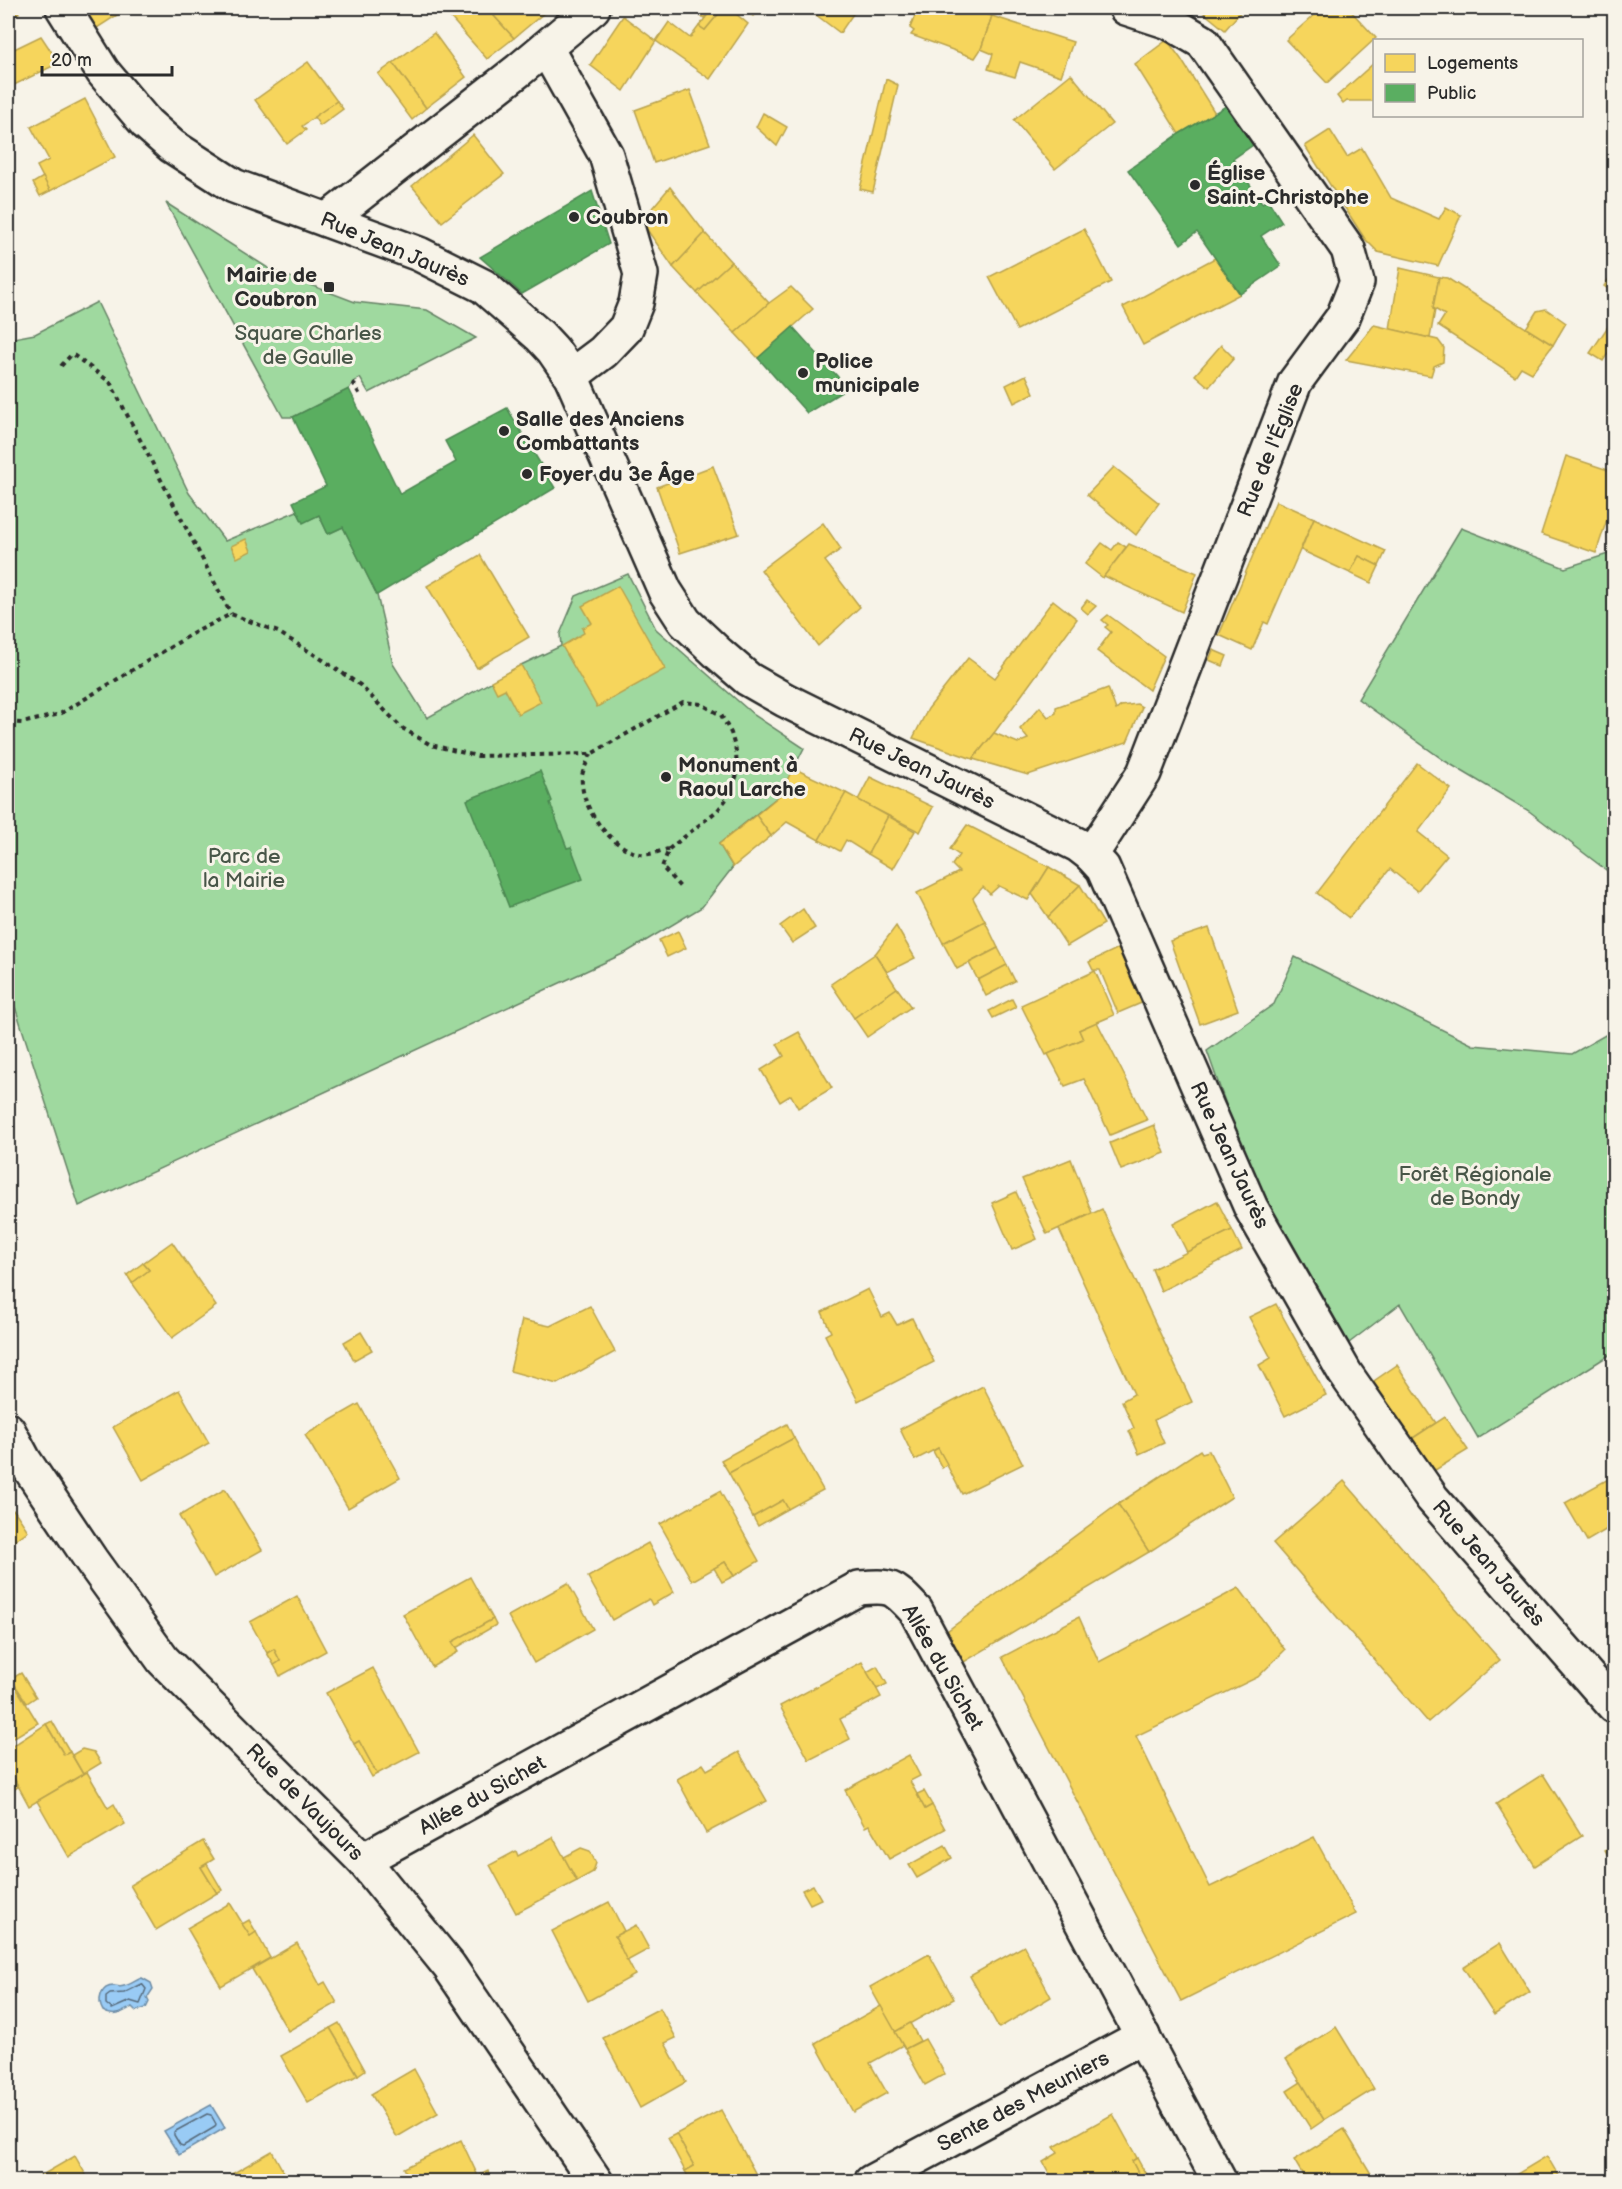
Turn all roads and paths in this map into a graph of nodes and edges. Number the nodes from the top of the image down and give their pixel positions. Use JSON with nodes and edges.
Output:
{"nodes":[{"id":1,"x":63,"y":8,"type":"edge"},
{"id":2,"x":593,"y":8,"type":"edge"},
{"id":3,"x":1126,"y":8,"type":"edge"},
{"id":4,"x":546,"y":48,"type":"junction"},
{"id":5,"x":327,"y":220,"type":"junction"},
{"id":6,"x":61,"y":366,"type":"dead end"},
{"id":7,"x":571,"y":376,"type":"junction"},
{"id":8,"x":353,"y":382,"type":"dead end"},
{"id":9,"x":362,"y":397,"type":"dead end"},
{"id":10,"x":231,"y":614,"type":"junction"},
{"id":11,"x":8,"y":722,"type":"edge"},
{"id":12,"x":591,"y":754,"type":"junction"},
{"id":13,"x":669,"y":849,"type":"junction"},
{"id":14,"x":1091,"y":855,"type":"junction"},
{"id":15,"x":681,"y":888,"type":"dead end"},
{"id":16,"x":8,"y":1430,"type":"edge"},
{"id":17,"x":1614,"y":1706,"type":"edge"},
{"id":18,"x":363,"y":1860,"type":"junction"},
{"id":19,"x":1143,"y":2037,"type":"junction"},
{"id":20,"x":596,"y":2181,"type":"edge"},
{"id":21,"x":870,"y":2181,"type":"edge"},
{"id":22,"x":1220,"y":2181,"type":"edge"}],
"edges":[{"from":1,"to":5,"type":"street","name":"Rue Jean Jaurès"},
{"from":2,"to":4,"type":"street"},
{"from":3,"to":14,"type":"street","name":"Rue de l'Église"},
{"from":4,"to":5,"type":"street"},
{"from":4,"to":7,"type":"street"},
{"from":5,"to":7,"type":"street","name":"Rue Jean Jaurès"},
{"from":6,"to":10,"type":"path"},
{"from":7,"to":14,"type":"street","name":"Rue Jean Jaurès"},
{"from":8,"to":9,"type":"path"},
{"from":10,"to":11,"type":"path"},
{"from":10,"to":12,"type":"path"},
{"from":12,"to":13,"type":"path"},
{"from":12,"to":13,"type":"path"},
{"from":13,"to":15,"type":"path"},
{"from":14,"to":17,"type":"street","name":"Rue Jean Jaurès"},
{"from":16,"to":18,"type":"street","name":"Rue de Vaujours"},
{"from":18,"to":19,"type":"street","name":"Allée du Sichet"},
{"from":18,"to":20,"type":"street","name":"Rue de Vaujours"},
{"from":19,"to":21,"type":"street","name":"Sente des Meuniers"},
{"from":19,"to":22,"type":"street","name":"Allée du Sichet"}]}
